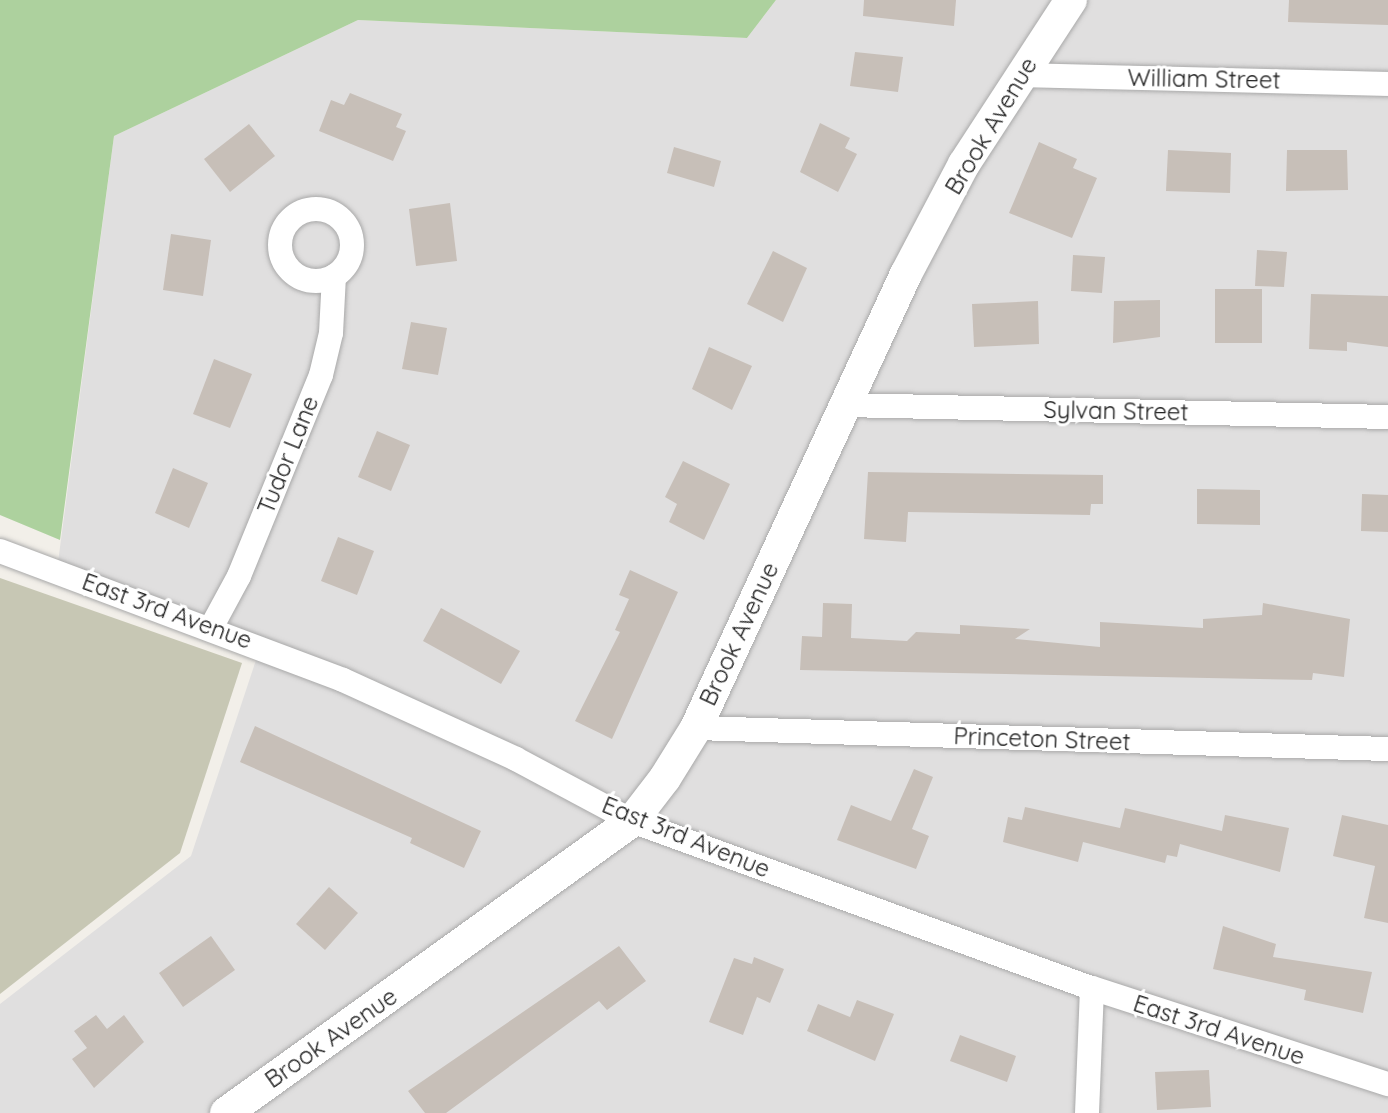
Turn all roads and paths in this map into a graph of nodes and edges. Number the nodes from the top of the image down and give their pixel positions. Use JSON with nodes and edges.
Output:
{"nodes":[{"id":1,"x":1071,"y":0,"type":"edge"},
{"id":2,"x":1020,"y":75,"type":"junction"},
{"id":3,"x":1388,"y":84,"type":"edge"},
{"id":4,"x":334,"y":276,"type":"dead end"},
{"id":5,"x":844,"y":405,"type":"junction"},
{"id":6,"x":1388,"y":417,"type":"edge"},
{"id":7,"x":0,"y":551,"type":"edge"},
{"id":8,"x":212,"y":626,"type":"junction"},
{"id":9,"x":696,"y":729,"type":"junction"},
{"id":10,"x":1388,"y":749,"type":"edge"},
{"id":11,"x":632,"y":821,"type":"junction"},
{"id":12,"x":1092,"y":989,"type":"junction"},
{"id":13,"x":1388,"y":1084,"type":"edge"},
{"id":14,"x":226,"y":1113,"type":"edge"},
{"id":15,"x":1087,"y":1113,"type":"edge"}],
"edges":[{"from":1,"to":2,"type":"street","name":"Brook Avenue"},
{"from":2,"to":3,"type":"street","name":"William Street"},
{"from":2,"to":5,"type":"street","name":"Brook Avenue"},
{"from":4,"to":8,"type":"street","name":"Tudor Lane"},
{"from":5,"to":6,"type":"street","name":"Sylvan Street"},
{"from":5,"to":9,"type":"street","name":"Brook Avenue"},
{"from":7,"to":8,"type":"street","name":"East 3rd Avenue"},
{"from":8,"to":11,"type":"street","name":"East 3rd Avenue"},
{"from":9,"to":10,"type":"street","name":"Princeton Street"},
{"from":9,"to":11,"type":"street","name":"Brook Avenue"},
{"from":11,"to":12,"type":"street","name":"East 3rd Avenue"},
{"from":11,"to":14,"type":"street","name":"Brook Avenue"},
{"from":12,"to":13,"type":"street","name":"East 3rd Avenue"},
{"from":12,"to":15,"type":"street"}]}
